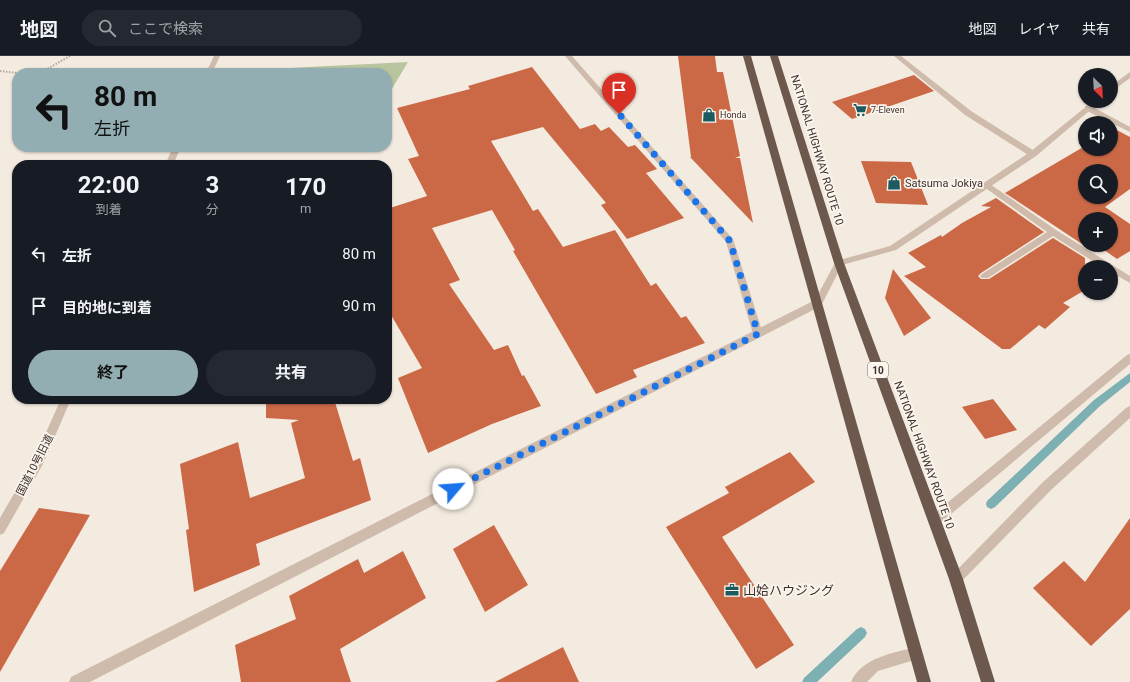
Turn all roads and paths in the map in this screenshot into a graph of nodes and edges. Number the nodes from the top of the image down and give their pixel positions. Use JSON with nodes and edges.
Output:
{"nodes":[{"id":1,"x":70,"y":56,"type":"edge"},
{"id":2,"x":217,"y":56,"type":"edge"},
{"id":3,"x":568,"y":56,"type":"edge"},
{"id":4,"x":747,"y":56,"type":"edge"},
{"id":5,"x":774,"y":56,"type":"edge"},
{"id":6,"x":897,"y":56,"type":"edge"},
{"id":7,"x":49,"y":68,"type":"edge"},
{"id":8,"x":211,"y":68,"type":"edge"},
{"id":9,"x":0,"y":71,"type":"edge"},
{"id":10,"x":12,"y":72,"type":"edge"},
{"id":11,"x":1130,"y":74,"type":"edge"},
{"id":12,"x":1118,"y":84,"type":"edge"},
{"id":13,"x":1088,"y":108,"type":"joint"},
{"id":14,"x":1130,"y":130,"type":"edge"},
{"id":15,"x":1033,"y":154,"type":"junction"},
{"id":16,"x":987,"y":185,"type":"junction"},
{"id":17,"x":1053,"y":232,"type":"junction"},
{"id":18,"x":1097,"y":260,"type":"edge"},
{"id":19,"x":839,"y":263,"type":"junction"},
{"id":20,"x":1118,"y":273,"type":"edge"},
{"id":21,"x":985,"y":276,"type":"dead end"},
{"id":22,"x":1130,"y":280,"type":"edge"},
{"id":23,"x":818,"y":303,"type":"junction"},
{"id":24,"x":758,"y":334,"type":"junction"},
{"id":25,"x":1130,"y":358,"type":"edge"},
{"id":26,"x":64,"y":404,"type":"edge"},
{"id":27,"x":1130,"y":411,"type":"edge"},
{"id":28,"x":934,"y":521,"type":"junction"},
{"id":29,"x":0,"y":529,"type":"edge"},
{"id":30,"x":956,"y":579,"type":"junction"},
{"id":31,"x":916,"y":653,"type":"junction"},
{"id":32,"x":76,"y":682,"type":"edge"},
{"id":33,"x":858,"y":682,"type":"edge"},
{"id":34,"x":924,"y":682,"type":"edge"},
{"id":35,"x":988,"y":682,"type":"edge"}],
"edges":[{"from":1,"to":7,"type":"path"},
{"from":2,"to":8,"type":"street"},
{"from":3,"to":24,"type":"street"},
{"from":4,"to":23,"type":"highway"},
{"from":5,"to":19,"type":"highway","name":"NATIONAL HIGHWAY ROUTE 10","number":"10"},
{"from":6,"to":15,"type":"street"},
{"from":9,"to":10,"type":"path"},
{"from":11,"to":12,"type":"street"},
{"from":13,"to":14,"type":"street"},
{"from":13,"to":15,"type":"street"},
{"from":15,"to":16,"type":"street"},
{"from":16,"to":17,"type":"street"},
{"from":16,"to":19,"type":"street"},
{"from":17,"to":18,"type":"street"},
{"from":17,"to":21,"type":"street"},
{"from":19,"to":23,"type":"street"},
{"from":19,"to":28,"type":"highway","name":"NATIONAL HIGHWAY ROUTE 10","number":"10"},
{"from":20,"to":22,"type":"street"},
{"from":23,"to":24,"type":"street"},
{"from":23,"to":31,"type":"highway"},
{"from":24,"to":32,"type":"street"},
{"from":25,"to":28,"type":"street"},
{"from":26,"to":29,"type":"street","name":"国道10号旧道"},
{"from":27,"to":30,"type":"street"},
{"from":28,"to":30,"type":"highway","name":"NATIONAL HIGHWAY ROUTE 10","number":"10"},
{"from":30,"to":35,"type":"highway","name":"NATIONAL HIGHWAY ROUTE 10","number":"10"},
{"from":31,"to":33,"type":"street"},
{"from":31,"to":34,"type":"highway"}]}
